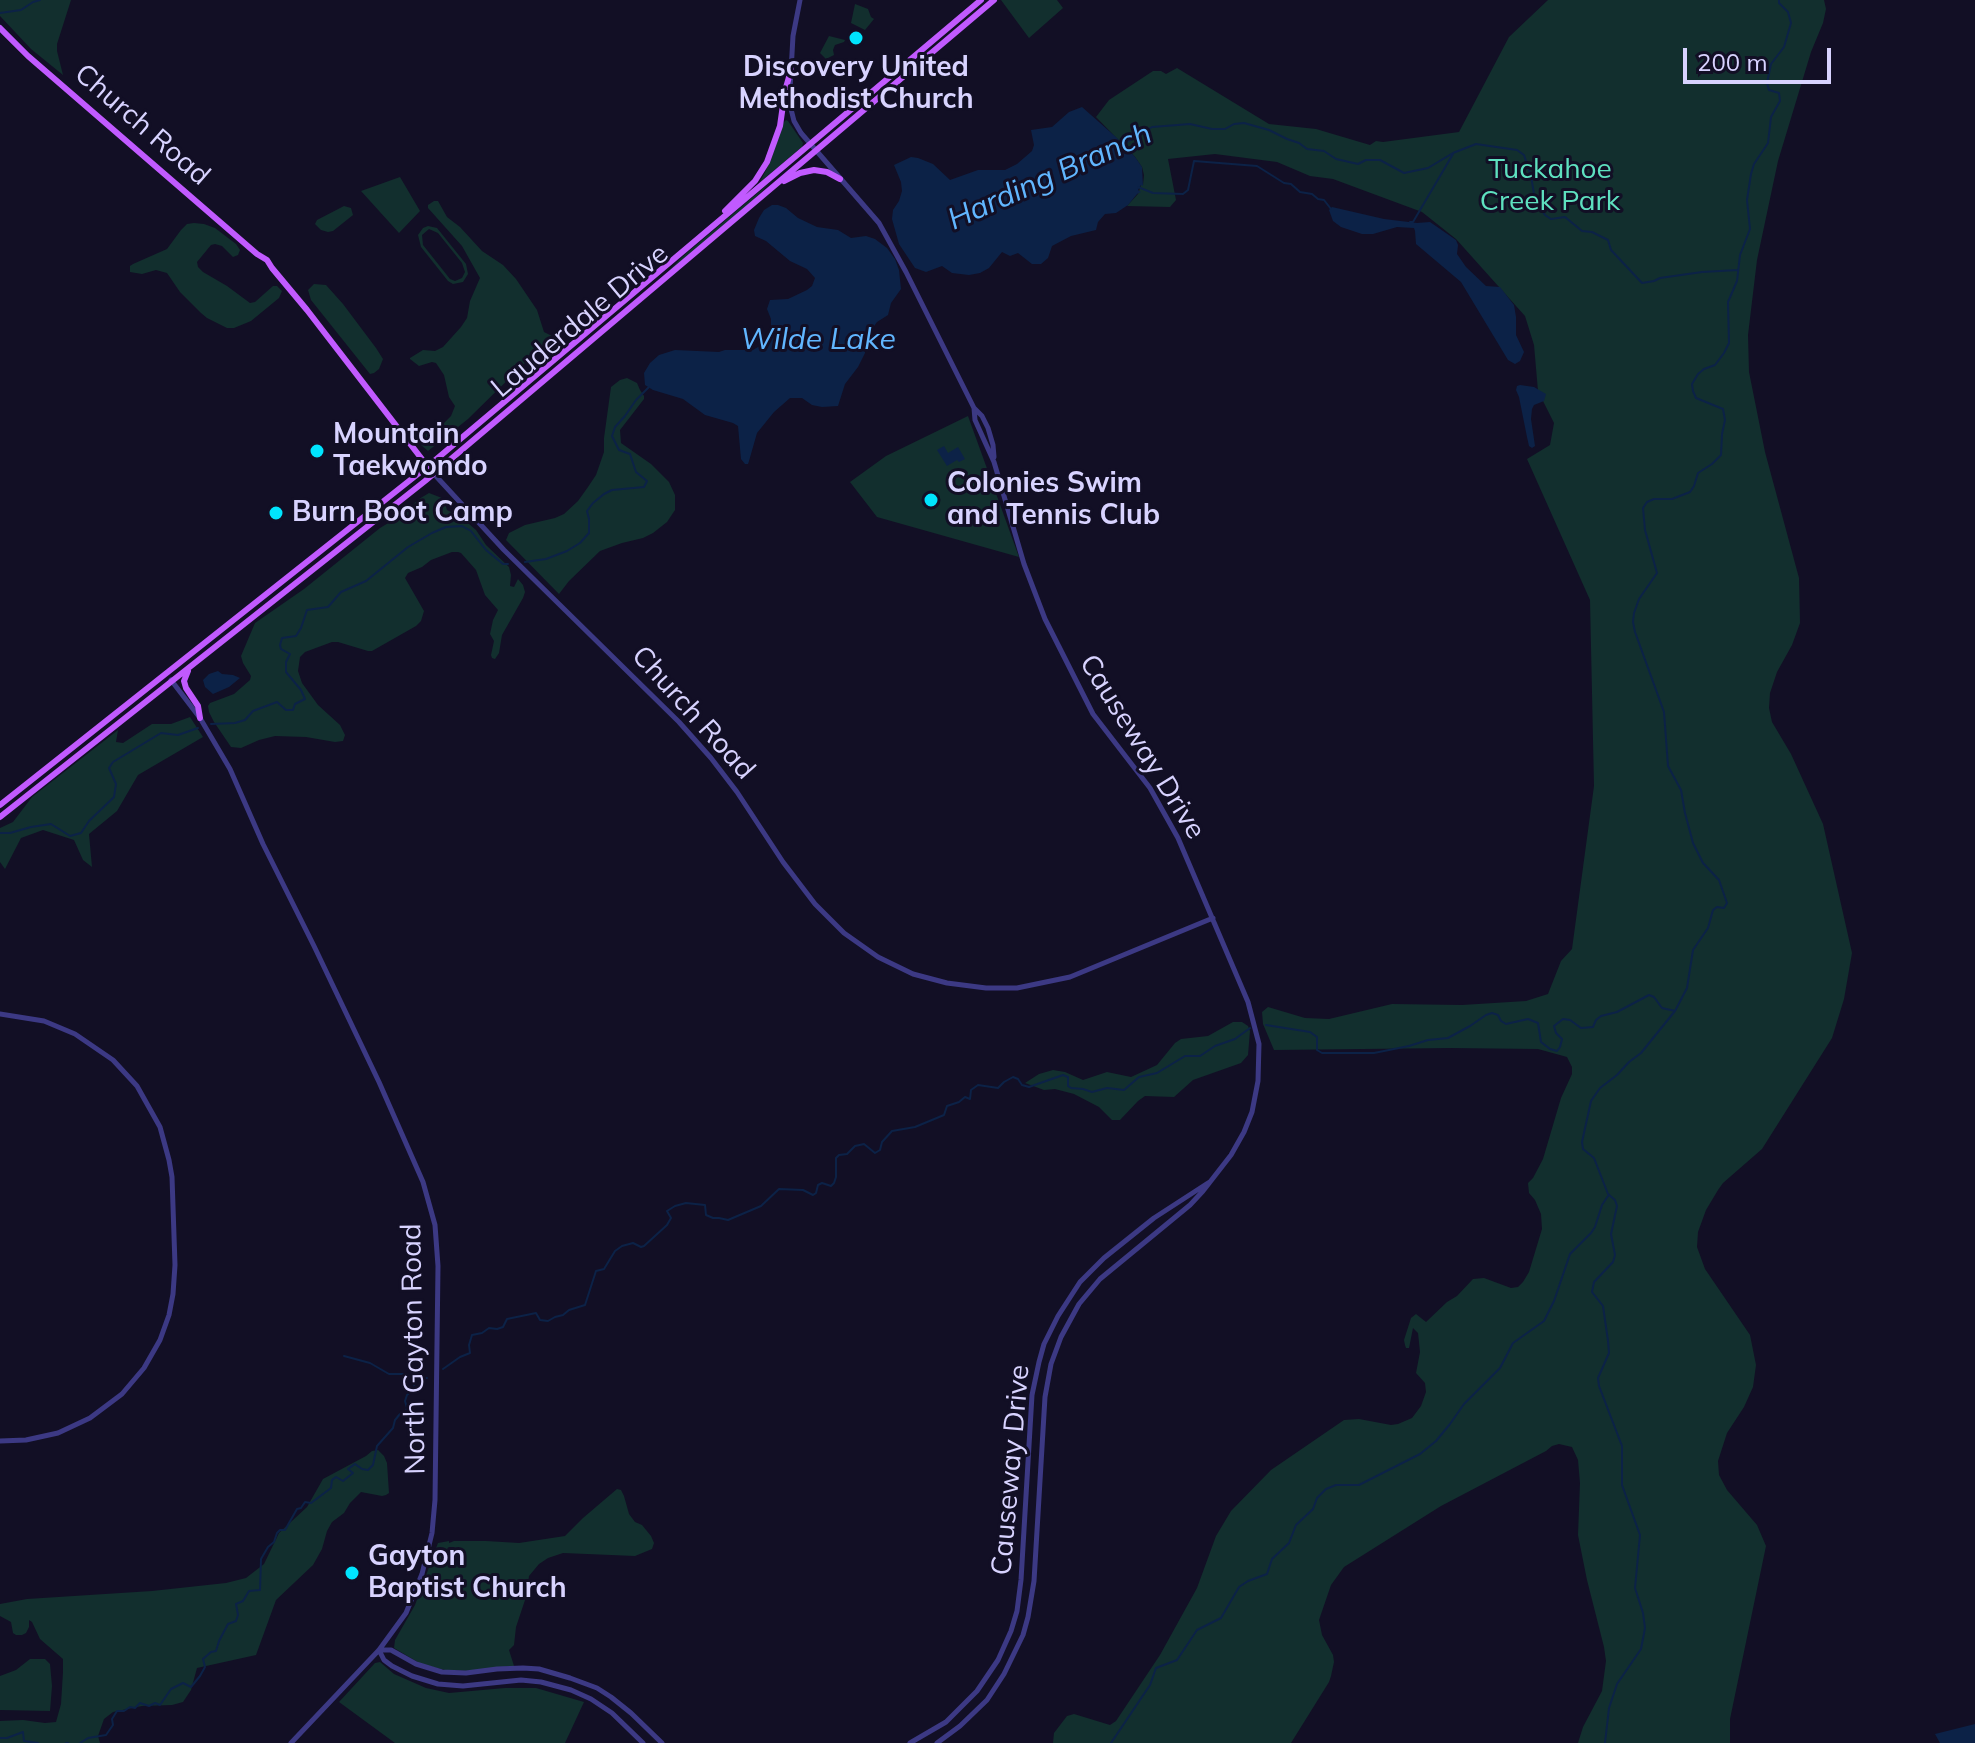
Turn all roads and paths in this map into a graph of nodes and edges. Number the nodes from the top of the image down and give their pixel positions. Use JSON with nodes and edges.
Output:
{"nodes":[{"id":1,"x":800,"y":0,"type":"edge"},
{"id":2,"x":981,"y":0,"type":"edge"},
{"id":3,"x":994,"y":0,"type":"edge"},
{"id":4,"x":0,"y":28,"type":"edge"},
{"id":5,"x":791,"y":70,"type":"junction"},
{"id":6,"x":810,"y":144,"type":"junction"},
{"id":7,"x":817,"y":151,"type":"junction"},
{"id":8,"x":840,"y":179,"type":"junction"},
{"id":9,"x":777,"y":184,"type":"junction"},
{"id":10,"x":708,"y":230,"type":"junction"},
{"id":11,"x":428,"y":467,"type":"junction"},
{"id":12,"x":434,"y":474,"type":"junction"},
{"id":13,"x":190,"y":667,"type":"junction"},
{"id":14,"x":166,"y":674,"type":"junction"},
{"id":15,"x":172,"y":681,"type":"junction"},
{"id":16,"x":200,"y":718,"type":"junction"},
{"id":17,"x":0,"y":805,"type":"edge"},
{"id":18,"x":0,"y":817,"type":"edge"},
{"id":19,"x":1213,"y":918,"type":"junction"},
{"id":20,"x":0,"y":1014,"type":"edge"},
{"id":21,"x":1208,"y":1182,"type":"junction"},
{"id":22,"x":0,"y":1441,"type":"edge"},
{"id":23,"x":379,"y":1650,"type":"junction"},
{"id":24,"x":291,"y":1743,"type":"edge"},
{"id":25,"x":643,"y":1743,"type":"edge"},
{"id":26,"x":662,"y":1743,"type":"edge"},
{"id":27,"x":910,"y":1743,"type":"edge"},
{"id":28,"x":937,"y":1743,"type":"edge"}],
"edges":[{"from":1,"to":5,"type":"street","name":"Causeway Drive"},
{"from":2,"to":6,"type":"main road","name":"Lauderdale Drive"},
{"from":3,"to":7,"type":"main road","name":"Lauderdale Drive"},
{"from":4,"to":11,"type":"main road","name":"Church Road"},
{"from":5,"to":6,"type":"street","name":"Causeway Drive"},
{"from":5,"to":10,"type":"main road"},
{"from":6,"to":7,"type":"street","name":"Causeway Drive"},
{"from":6,"to":10,"type":"main road","name":"Lauderdale Drive"},
{"from":7,"to":8,"type":"street","name":"Causeway Drive"},
{"from":7,"to":9,"type":"main road","name":"Lauderdale Drive"},
{"from":8,"to":9,"type":"main road"},
{"from":8,"to":19,"type":"street","name":"Causeway Drive"},
{"from":9,"to":12,"type":"main road","name":"Lauderdale Drive"},
{"from":10,"to":11,"type":"main road","name":"Lauderdale Drive"},
{"from":11,"to":12,"type":"main road","name":"Church Road"},
{"from":11,"to":14,"type":"main road","name":"Lauderdale Drive"},
{"from":12,"to":13,"type":"main road","name":"Lauderdale Drive"},
{"from":12,"to":19,"type":"street","name":"Church Road"},
{"from":13,"to":15,"type":"main road","name":"Lauderdale Drive"},
{"from":13,"to":16,"type":"main road"},
{"from":14,"to":15,"type":"street","name":"North Gayton Road"},
{"from":14,"to":17,"type":"main road","name":"Lauderdale Drive"},
{"from":15,"to":16,"type":"street","name":"North Gayton Road"},
{"from":15,"to":18,"type":"main road","name":"Lauderdale Drive"},
{"from":16,"to":23,"type":"street","name":"North Gayton Road"},
{"from":19,"to":21,"type":"street","name":"Causeway Drive"},
{"from":20,"to":22,"type":"street"},
{"from":21,"to":27,"type":"street","name":"Causeway Drive"},
{"from":21,"to":28,"type":"street","name":"Causeway Drive"},
{"from":23,"to":24,"type":"street","name":"North Gayton Road"},
{"from":23,"to":25,"type":"street"},
{"from":23,"to":26,"type":"street"}]}
